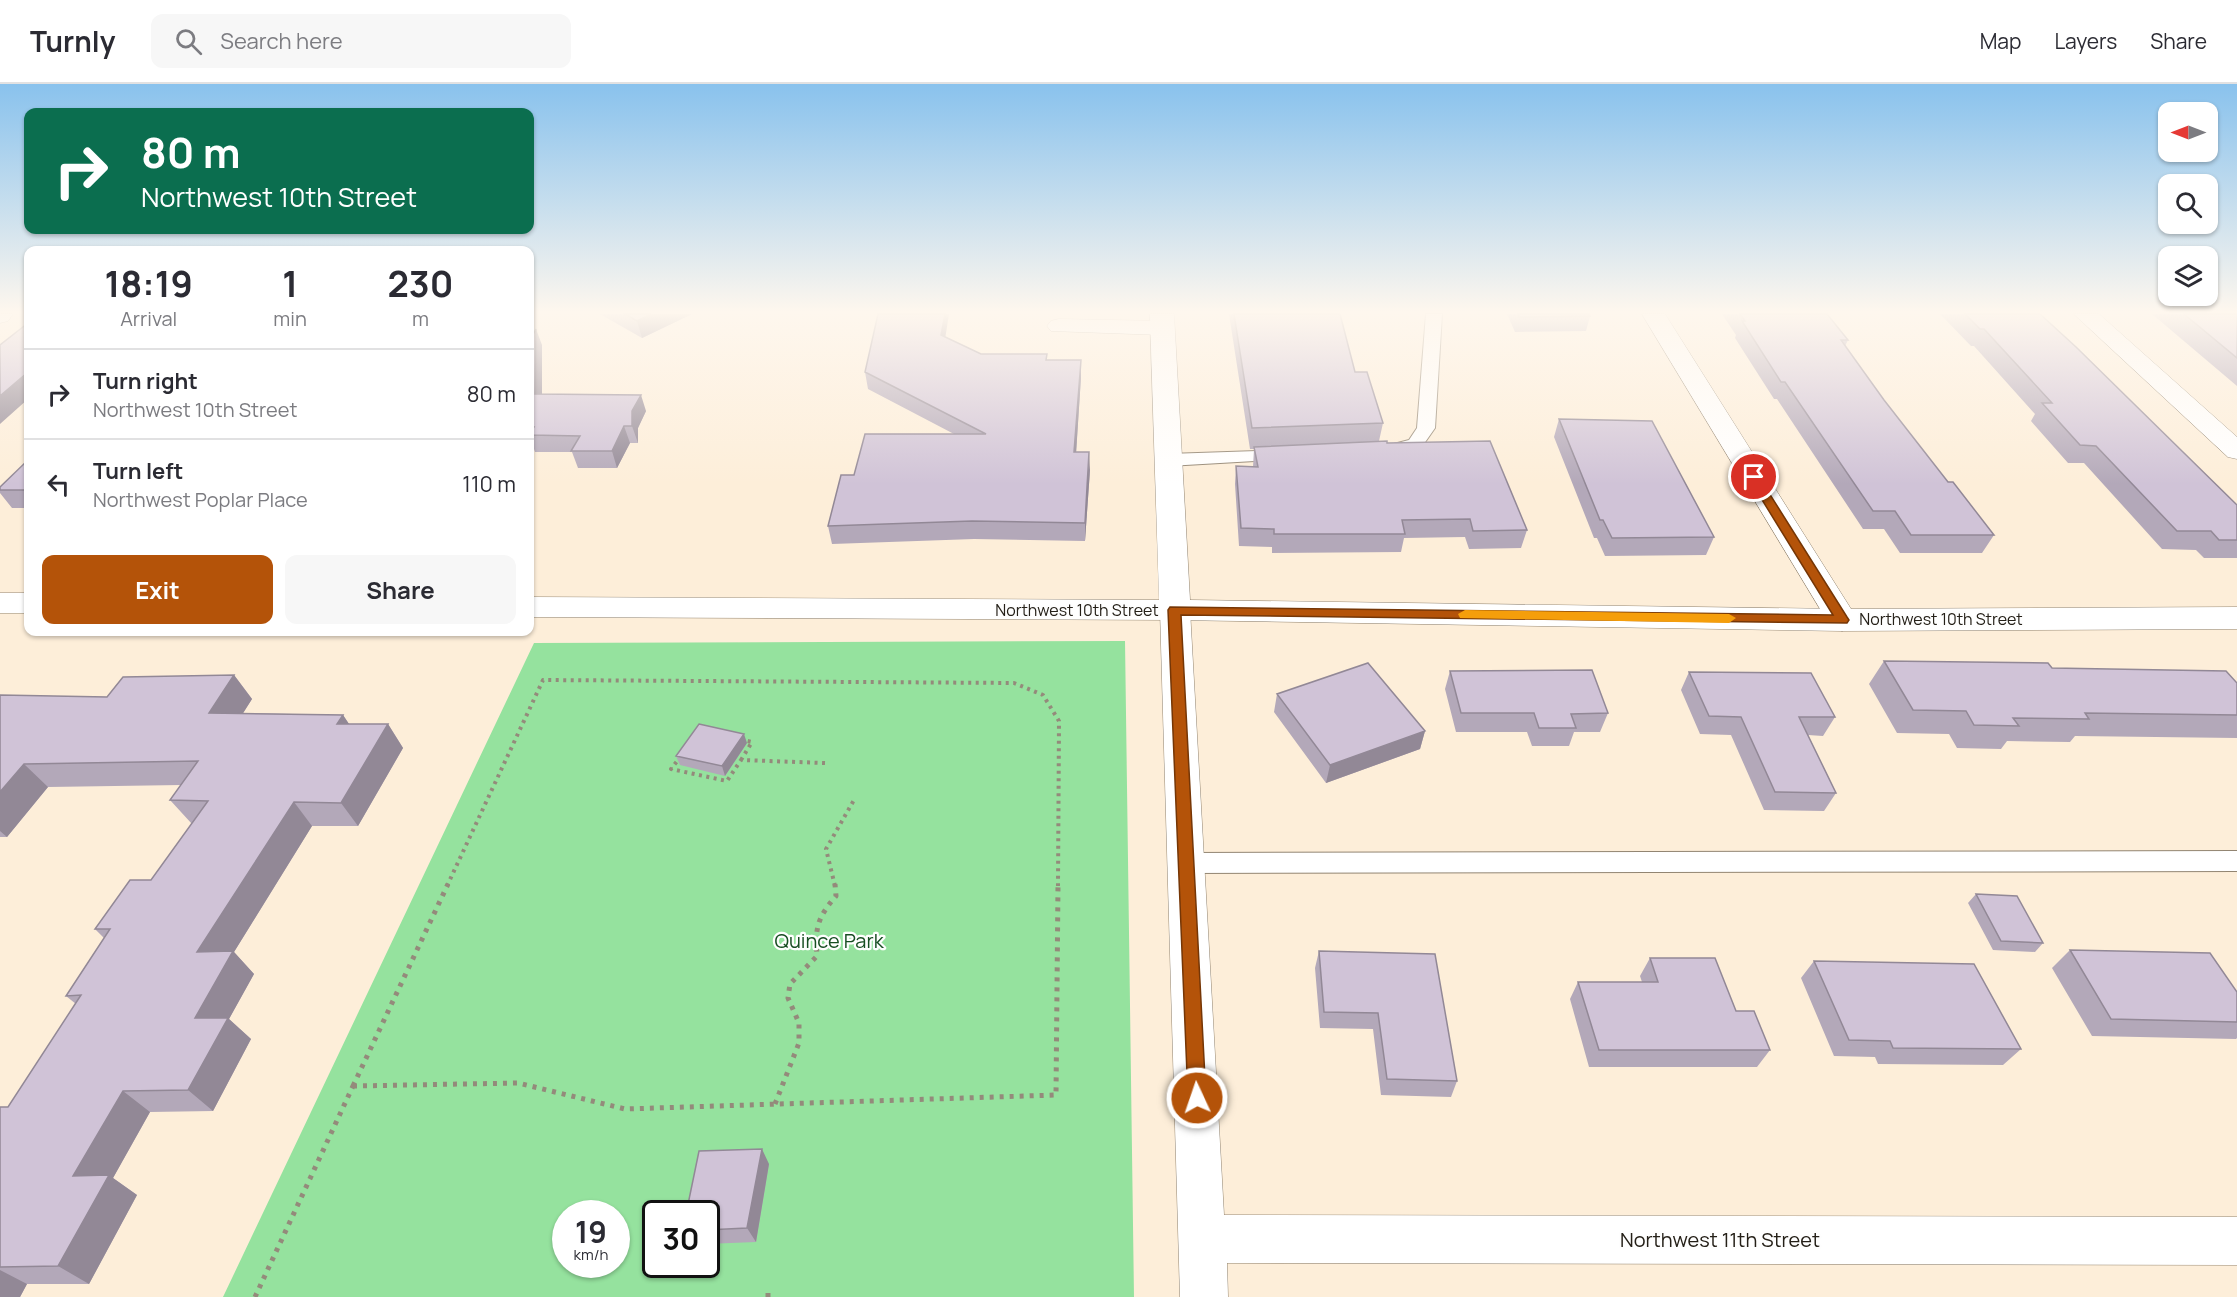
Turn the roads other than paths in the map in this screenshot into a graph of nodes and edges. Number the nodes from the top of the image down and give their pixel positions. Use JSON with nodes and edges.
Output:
{"nodes":[{"id":1,"x":1164,"y":371,"type":"edge"},
{"id":2,"x":1430,"y":371,"type":"edge"},
{"id":3,"x":1688,"y":371,"type":"edge"},
{"id":4,"x":2148,"y":371,"type":"edge"},
{"id":5,"x":2237,"y":451,"type":"edge"},
{"id":6,"x":1375,"y":452,"type":"edge"},
{"id":7,"x":1306,"y":454,"type":"edge"},
{"id":8,"x":1168,"y":460,"type":"junction"},
{"id":9,"x":0,"y":603,"type":"edge"},
{"id":10,"x":24,"y":603,"type":"edge"},
{"id":11,"x":534,"y":607,"type":"edge"},
{"id":12,"x":1175,"y":610,"type":"junction"},
{"id":13,"x":2237,"y":618,"type":"edge"},
{"id":14,"x":1842,"y":620,"type":"junction"},
{"id":15,"x":2237,"y":861,"type":"edge"},
{"id":16,"x":1186,"y":863,"type":"junction"},
{"id":17,"x":1203,"y":1239,"type":"junction"},
{"id":18,"x":2237,"y":1240,"type":"edge"},
{"id":19,"x":1204,"y":1297,"type":"edge"}],
"edges":[{"from":1,"to":8,"type":"street"},
{"from":2,"to":6,"type":"lane"},
{"from":3,"to":14,"type":"street"},
{"from":4,"to":5,"type":"street"},
{"from":7,"to":8,"type":"lane"},
{"from":8,"to":12,"type":"street"},
{"from":9,"to":10,"type":"street"},
{"from":11,"to":12,"type":"street","name":"Northwest 10th Street"},
{"from":12,"to":14,"type":"street","name":"Northwest 10th Street"},
{"from":12,"to":16,"type":"street"},
{"from":13,"to":14,"type":"street","name":"Northwest 10th Street"},
{"from":15,"to":16,"type":"lane"},
{"from":16,"to":17,"type":"street"},
{"from":17,"to":18,"type":"street","name":"Northwest 11th Street"},
{"from":17,"to":19,"type":"street"}]}
